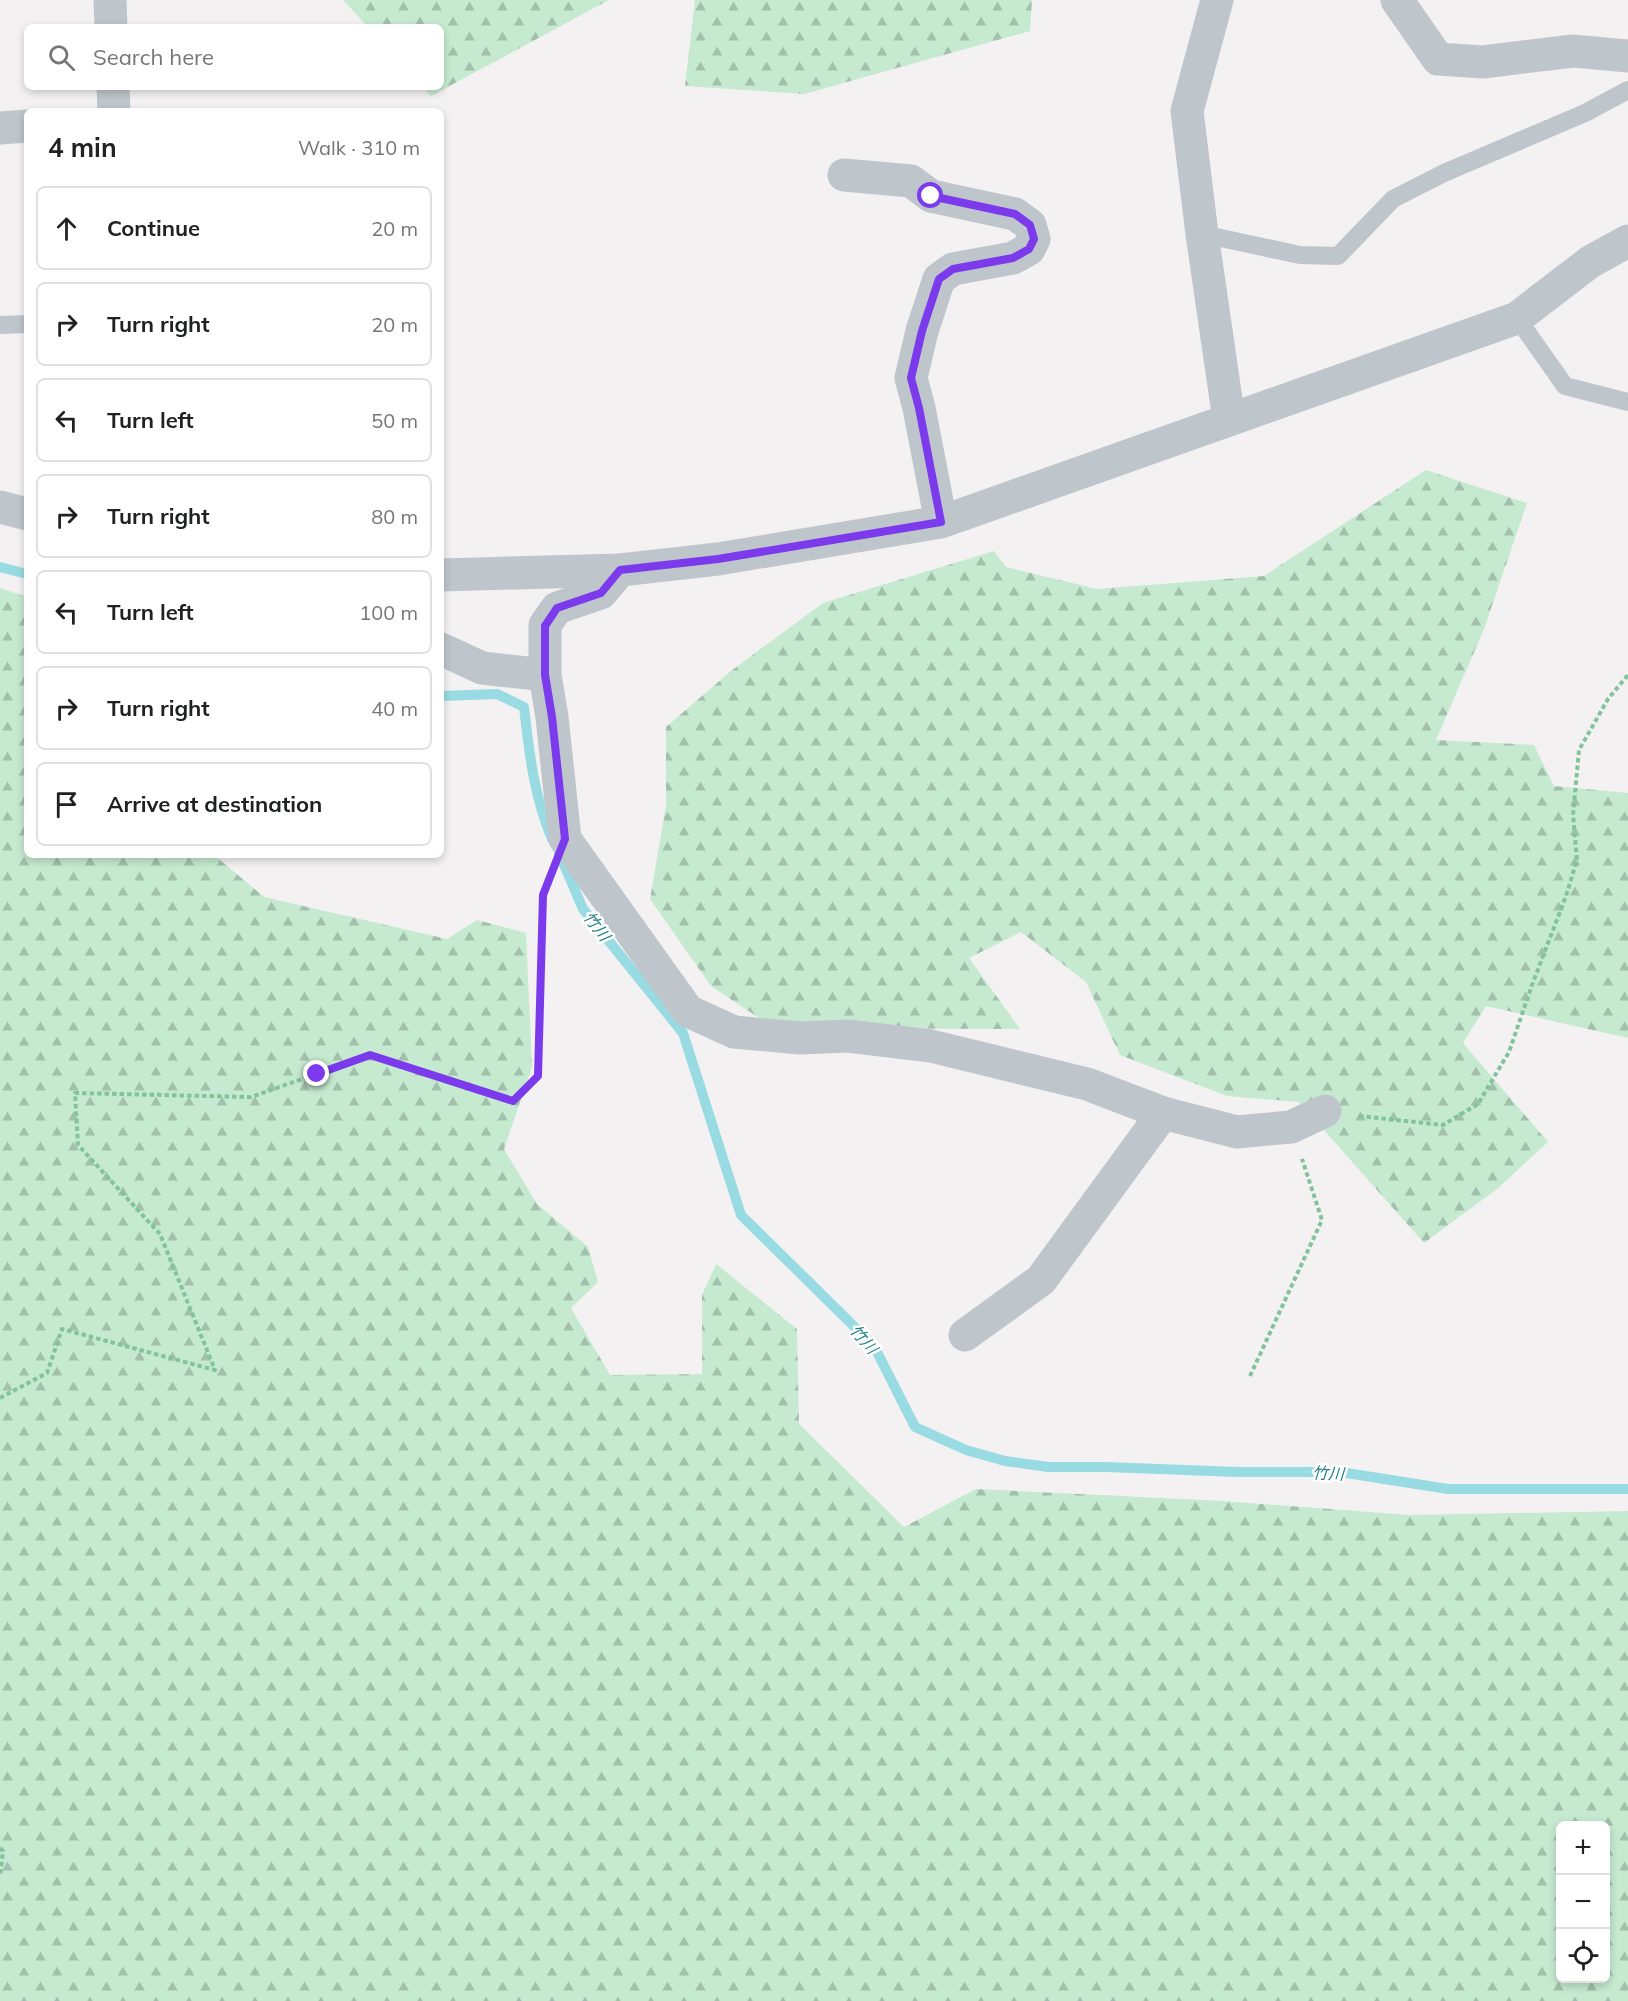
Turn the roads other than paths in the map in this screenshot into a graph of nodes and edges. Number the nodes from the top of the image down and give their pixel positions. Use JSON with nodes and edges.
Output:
{"nodes":[{"id":1,"x":110,"y":0,"type":"edge"},
{"id":2,"x":1217,"y":0,"type":"edge"},
{"id":3,"x":1397,"y":0,"type":"edge"},
{"id":4,"x":111,"y":24,"type":"edge"},
{"id":5,"x":1628,"y":56,"type":"edge"},
{"id":6,"x":113,"y":90,"type":"edge"},
{"id":7,"x":1628,"y":90,"type":"edge"},
{"id":8,"x":114,"y":108,"type":"edge"},
{"id":9,"x":24,"y":126,"type":"edge"},
{"id":10,"x":0,"y":128,"type":"edge"},
{"id":11,"x":844,"y":175,"type":"dead end"},
{"id":12,"x":1202,"y":234,"type":"junction"},
{"id":13,"x":1628,"y":241,"type":"edge"},
{"id":14,"x":1517,"y":318,"type":"junction"},
{"id":15,"x":24,"y":324,"type":"edge"},
{"id":16,"x":0,"y":326,"type":"edge"},
{"id":17,"x":1628,"y":402,"type":"edge"},
{"id":18,"x":1229,"y":420,"type":"junction"},
{"id":19,"x":0,"y":507,"type":"edge"},
{"id":20,"x":24,"y":513,"type":"edge"},
{"id":21,"x":941,"y":522,"type":"junction"},
{"id":22,"x":620,"y":570,"type":"junction"},
{"id":23,"x":444,"y":575,"type":"edge"},
{"id":24,"x":444,"y":650,"type":"edge"},
{"id":25,"x":545,"y":675,"type":"junction"},
{"id":26,"x":1325,"y":1112,"type":"road end"},
{"id":27,"x":1163,"y":1113,"type":"junction"},
{"id":28,"x":965,"y":1335,"type":"dead end"}],
"edges":[{"from":1,"to":4,"type":"street"},
{"from":2,"to":12,"type":"street"},
{"from":3,"to":5,"type":"street"},
{"from":6,"to":8,"type":"street"},
{"from":7,"to":12,"type":"lane"},
{"from":9,"to":10,"type":"street"},
{"from":11,"to":21,"type":"street"},
{"from":12,"to":18,"type":"street"},
{"from":13,"to":14,"type":"street"},
{"from":14,"to":17,"type":"lane"},
{"from":14,"to":18,"type":"street"},
{"from":15,"to":16,"type":"lane"},
{"from":18,"to":21,"type":"street"},
{"from":19,"to":20,"type":"street"},
{"from":21,"to":22,"type":"street"},
{"from":22,"to":23,"type":"street"},
{"from":22,"to":25,"type":"street"},
{"from":24,"to":25,"type":"street"},
{"from":25,"to":27,"type":"street"},
{"from":26,"to":27,"type":"street"},
{"from":27,"to":28,"type":"street"}]}
